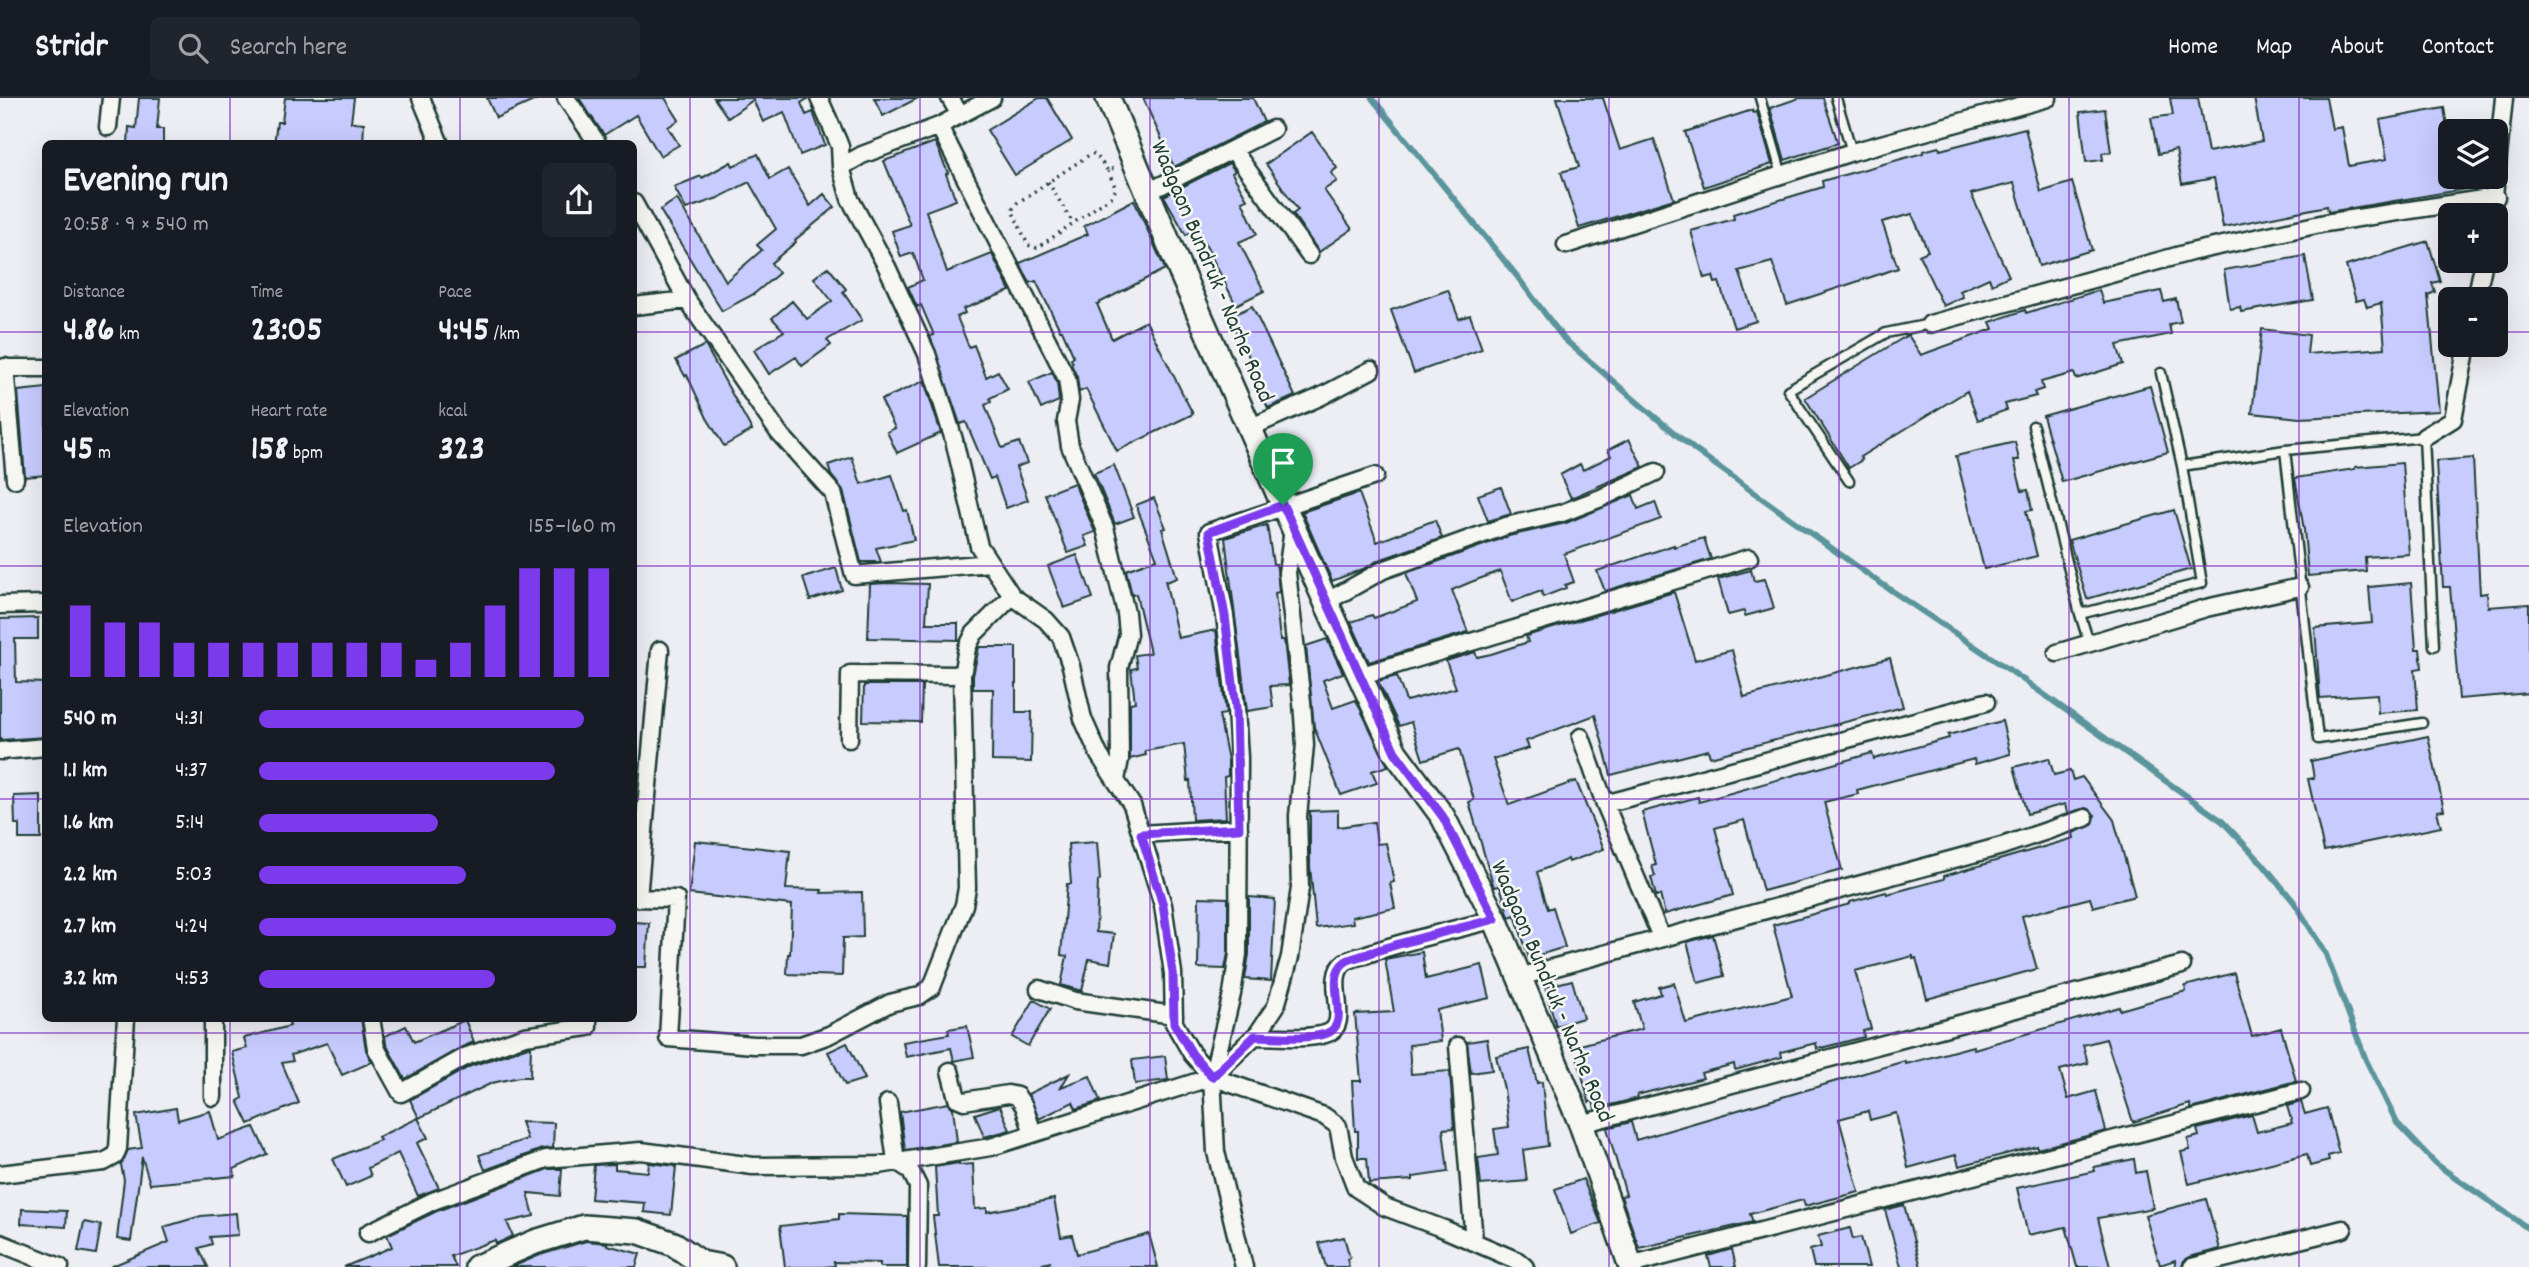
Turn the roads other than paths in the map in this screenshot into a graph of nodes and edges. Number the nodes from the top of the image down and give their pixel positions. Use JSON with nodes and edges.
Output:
{"nodes":[{"id":1,"x":111,"y":98,"type":"edge"},
{"id":2,"x":421,"y":98,"type":"edge"},
{"id":3,"x":566,"y":98,"type":"edge"},
{"id":4,"x":819,"y":98,"type":"edge"},
{"id":5,"x":950,"y":98,"type":"edge"},
{"id":6,"x":992,"y":98,"type":"edge"},
{"id":7,"x":1108,"y":98,"type":"edge"},
{"id":8,"x":1760,"y":98,"type":"edge"},
{"id":9,"x":1836,"y":98,"type":"edge"},
{"id":10,"x":2048,"y":98,"type":"edge"},
{"id":11,"x":2504,"y":98,"type":"edge"},
{"id":12,"x":960,"y":115,"type":"junction"},
{"id":13,"x":939,"y":126,"type":"junction"},
{"id":14,"x":108,"y":127,"type":"dead end"},
{"id":15,"x":1273,"y":130,"type":"dead end"},
{"id":16,"x":438,"y":140,"type":"edge"},
{"id":17,"x":595,"y":140,"type":"edge"},
{"id":18,"x":1233,"y":150,"type":"junction"},
{"id":19,"x":1853,"y":152,"type":"junction"},
{"id":20,"x":841,"y":167,"type":"junction"},
{"id":21,"x":1782,"y":175,"type":"junction"},
{"id":22,"x":1148,"y":192,"type":"junction"},
{"id":23,"x":2496,"y":197,"type":"junction"},
{"id":24,"x":2495,"y":203,"type":"edge"},
{"id":25,"x":637,"y":208,"type":"edge"},
{"id":26,"x":1566,"y":245,"type":"dead end"},
{"id":27,"x":1309,"y":255,"type":"dead end"},
{"id":28,"x":687,"y":300,"type":"junction"},
{"id":29,"x":637,"y":306,"type":"edge"},
{"id":30,"x":1930,"y":324,"type":"joint"},
{"id":31,"x":2466,"y":357,"type":"edge"},
{"id":32,"x":3,"y":368,"type":"edge"},
{"id":33,"x":42,"y":368,"type":"edge"},
{"id":34,"x":1371,"y":370,"type":"dead end"},
{"id":35,"x":2161,"y":373,"type":"dead end"},
{"id":36,"x":2033,"y":426,"type":"dead end"},
{"id":37,"x":1250,"y":428,"type":"junction"},
{"id":38,"x":2424,"y":437,"type":"junction"},
{"id":39,"x":2284,"y":450,"type":"junction"},
{"id":40,"x":2182,"y":466,"type":"junction"},
{"id":41,"x":1656,"y":472,"type":"dead end"},
{"id":42,"x":1376,"y":475,"type":"dead end"},
{"id":43,"x":15,"y":480,"type":"dead end"},
{"id":44,"x":1849,"y":481,"type":"dead end"},
{"id":45,"x":1283,"y":505,"type":"junction"},
{"id":46,"x":1293,"y":527,"type":"junction"},
{"id":47,"x":1749,"y":558,"type":"dead end"},
{"id":48,"x":990,"y":563,"type":"junction"},
{"id":49,"x":2300,"y":587,"type":"junction"},
{"id":50,"x":1012,"y":596,"type":"junction"},
{"id":51,"x":1326,"y":602,"type":"junction"},
{"id":52,"x":0,"y":604,"type":"edge"},
{"id":53,"x":42,"y":604,"type":"edge"},
{"id":54,"x":2080,"y":614,"type":"junction"},
{"id":55,"x":2089,"y":643,"type":"junction"},
{"id":56,"x":2434,"y":646,"type":"dead end"},
{"id":57,"x":660,"y":650,"type":"dead end"},
{"id":58,"x":2057,"y":653,"type":"dead end"},
{"id":59,"x":962,"y":675,"type":"junction"},
{"id":60,"x":1359,"y":676,"type":"junction"},
{"id":61,"x":1986,"y":702,"type":"dead end"},
{"id":62,"x":2422,"y":723,"type":"dead end"},
{"id":63,"x":1581,"y":737,"type":"dead end"},
{"id":64,"x":849,"y":739,"type":"dead end"},
{"id":65,"x":42,"y":747,"type":"edge"},
{"id":66,"x":0,"y":751,"type":"edge"},
{"id":67,"x":1116,"y":780,"type":"junction"},
{"id":68,"x":1605,"y":804,"type":"junction"},
{"id":69,"x":2085,"y":818,"type":"dead end"},
{"id":70,"x":1239,"y":828,"type":"junction"},
{"id":71,"x":1141,"y":834,"type":"junction"},
{"id":72,"x":637,"y":888,"type":"edge"},
{"id":73,"x":637,"y":898,"type":"edge"},
{"id":74,"x":1495,"y":919,"type":"junction"},
{"id":75,"x":1661,"y":937,"type":"junction"},
{"id":76,"x":2182,"y":965,"type":"dead end"},
{"id":77,"x":1520,"y":977,"type":"junction"},
{"id":78,"x":1039,"y":989,"type":"dead end"},
{"id":79,"x":1174,"y":1015,"type":"junction"},
{"id":80,"x":126,"y":1022,"type":"edge"},
{"id":81,"x":213,"y":1022,"type":"edge"},
{"id":82,"x":372,"y":1022,"type":"edge"},
{"id":83,"x":588,"y":1022,"type":"edge"},
{"id":84,"x":1255,"y":1036,"type":"junction"},
{"id":85,"x":1458,"y":1046,"type":"dead end"},
{"id":86,"x":950,"y":1071,"type":"dead end"},
{"id":87,"x":1212,"y":1077,"type":"junction"},
{"id":88,"x":2301,"y":1091,"type":"dead end"},
{"id":89,"x":213,"y":1097,"type":"dead end"},
{"id":90,"x":888,"y":1103,"type":"dead end"},
{"id":91,"x":1581,"y":1124,"type":"junction"},
{"id":92,"x":1033,"y":1133,"type":"junction"},
{"id":93,"x":896,"y":1161,"type":"junction"},
{"id":94,"x":0,"y":1174,"type":"edge"},
{"id":95,"x":2343,"y":1228,"type":"dead end"},
{"id":96,"x":368,"y":1233,"type":"dead end"},
{"id":97,"x":1474,"y":1242,"type":"junction"},
{"id":98,"x":0,"y":1243,"type":"edge"},
{"id":99,"x":1631,"y":1266,"type":"edge"},
{"id":100,"x":60,"y":1267,"type":"edge"},
{"id":101,"x":477,"y":1267,"type":"edge"},
{"id":102,"x":722,"y":1267,"type":"edge"},
{"id":103,"x":917,"y":1267,"type":"edge"},
{"id":104,"x":1244,"y":1267,"type":"edge"},
{"id":105,"x":1525,"y":1267,"type":"edge"},
{"id":106,"x":2192,"y":1267,"type":"edge"}],
"edges":[{"from":1,"to":14,"type":"street"},
{"from":2,"to":16,"type":"street"},
{"from":3,"to":17,"type":"street"},
{"from":4,"to":20,"type":"street"},
{"from":5,"to":12,"type":"street"},
{"from":6,"to":12,"type":"street"},
{"from":7,"to":22,"type":"street","name":"Wadgaon Bundruk - Narhe Road"},
{"from":8,"to":21,"type":"lane"},
{"from":9,"to":19,"type":"lane"},
{"from":10,"to":19,"type":"street"},
{"from":11,"to":23,"type":"street"},
{"from":12,"to":13,"type":"street"},
{"from":13,"to":20,"type":"street"},
{"from":13,"to":67,"type":"street"},
{"from":15,"to":18,"type":"street"},
{"from":18,"to":22,"type":"street"},
{"from":18,"to":27,"type":"street"},
{"from":19,"to":21,"type":"street"},
{"from":20,"to":48,"type":"street"},
{"from":21,"to":26,"type":"street"},
{"from":22,"to":37,"type":"street","name":"Wadgaon Bundruk - Narhe Road"},
{"from":23,"to":24,"type":"street"},
{"from":23,"to":30,"type":"street"},
{"from":25,"to":28,"type":"street"},
{"from":28,"to":29,"type":"street"},
{"from":28,"to":48,"type":"street"},
{"from":30,"to":44,"type":"lane"},
{"from":31,"to":38,"type":"street"},
{"from":32,"to":33,"type":"street"},
{"from":32,"to":43,"type":"street"},
{"from":34,"to":37,"type":"street"},
{"from":35,"to":40,"type":"lane"},
{"from":36,"to":54,"type":"lane"},
{"from":37,"to":45,"type":"street","name":"Wadgaon Bundruk - Narhe Road"},
{"from":38,"to":39,"type":"lane"},
{"from":38,"to":56,"type":"lane"},
{"from":39,"to":40,"type":"lane"},
{"from":39,"to":49,"type":"lane"},
{"from":40,"to":54,"type":"lane"},
{"from":41,"to":51,"type":"street"},
{"from":42,"to":45,"type":"street"},
{"from":45,"to":46,"type":"street","name":"Wadgaon Bundruk - Narhe Road"},
{"from":45,"to":70,"type":"street"},
{"from":46,"to":51,"type":"street","name":"Wadgaon Bundruk - Narhe Road"},
{"from":46,"to":84,"type":"street"},
{"from":47,"to":60,"type":"street"},
{"from":48,"to":50,"type":"street"},
{"from":49,"to":55,"type":"street"},
{"from":49,"to":62,"type":"lane"},
{"from":50,"to":59,"type":"street"},
{"from":50,"to":67,"type":"street"},
{"from":51,"to":60,"type":"street","name":"Wadgaon Bundruk - Narhe Road"},
{"from":52,"to":53,"type":"street"},
{"from":54,"to":55,"type":"lane"},
{"from":55,"to":58,"type":"street"},
{"from":57,"to":72,"type":"street"},
{"from":59,"to":64,"type":"street"},
{"from":59,"to":73,"type":"street"},
{"from":60,"to":74,"type":"street","name":"Wadgaon Bundruk - Narhe Road"},
{"from":61,"to":68,"type":"street"},
{"from":63,"to":68,"type":"street"},
{"from":65,"to":66,"type":"street"},
{"from":67,"to":71,"type":"street"},
{"from":68,"to":75,"type":"street"},
{"from":69,"to":75,"type":"street"},
{"from":70,"to":71,"type":"street"},
{"from":70,"to":87,"type":"street"},
{"from":71,"to":79,"type":"street"},
{"from":74,"to":77,"type":"street","name":"Wadgaon Bundruk - Narhe Road"},
{"from":74,"to":84,"type":"street"},
{"from":75,"to":77,"type":"street"},
{"from":76,"to":91,"type":"street"},
{"from":77,"to":91,"type":"street","name":"Wadgaon Bundruk - Narhe Road"},
{"from":78,"to":79,"type":"street"},
{"from":79,"to":87,"type":"street"},
{"from":80,"to":94,"type":"street"},
{"from":81,"to":89,"type":"street"},
{"from":82,"to":83,"type":"street"},
{"from":84,"to":87,"type":"street"},
{"from":85,"to":97,"type":"street"},
{"from":86,"to":92,"type":"street"},
{"from":87,"to":92,"type":"street"},
{"from":87,"to":97,"type":"street"},
{"from":87,"to":104,"type":"street"},
{"from":88,"to":99,"type":"street"},
{"from":90,"to":93,"type":"street"},
{"from":91,"to":99,"type":"street","name":"Wadgaon Bundruk - Narhe Road"},
{"from":92,"to":93,"type":"street"},
{"from":93,"to":96,"type":"street"},
{"from":93,"to":103,"type":"street"},
{"from":95,"to":106,"type":"street"},
{"from":97,"to":105,"type":"street"},
{"from":98,"to":100,"type":"street"},
{"from":101,"to":102,"type":"street"}]}
